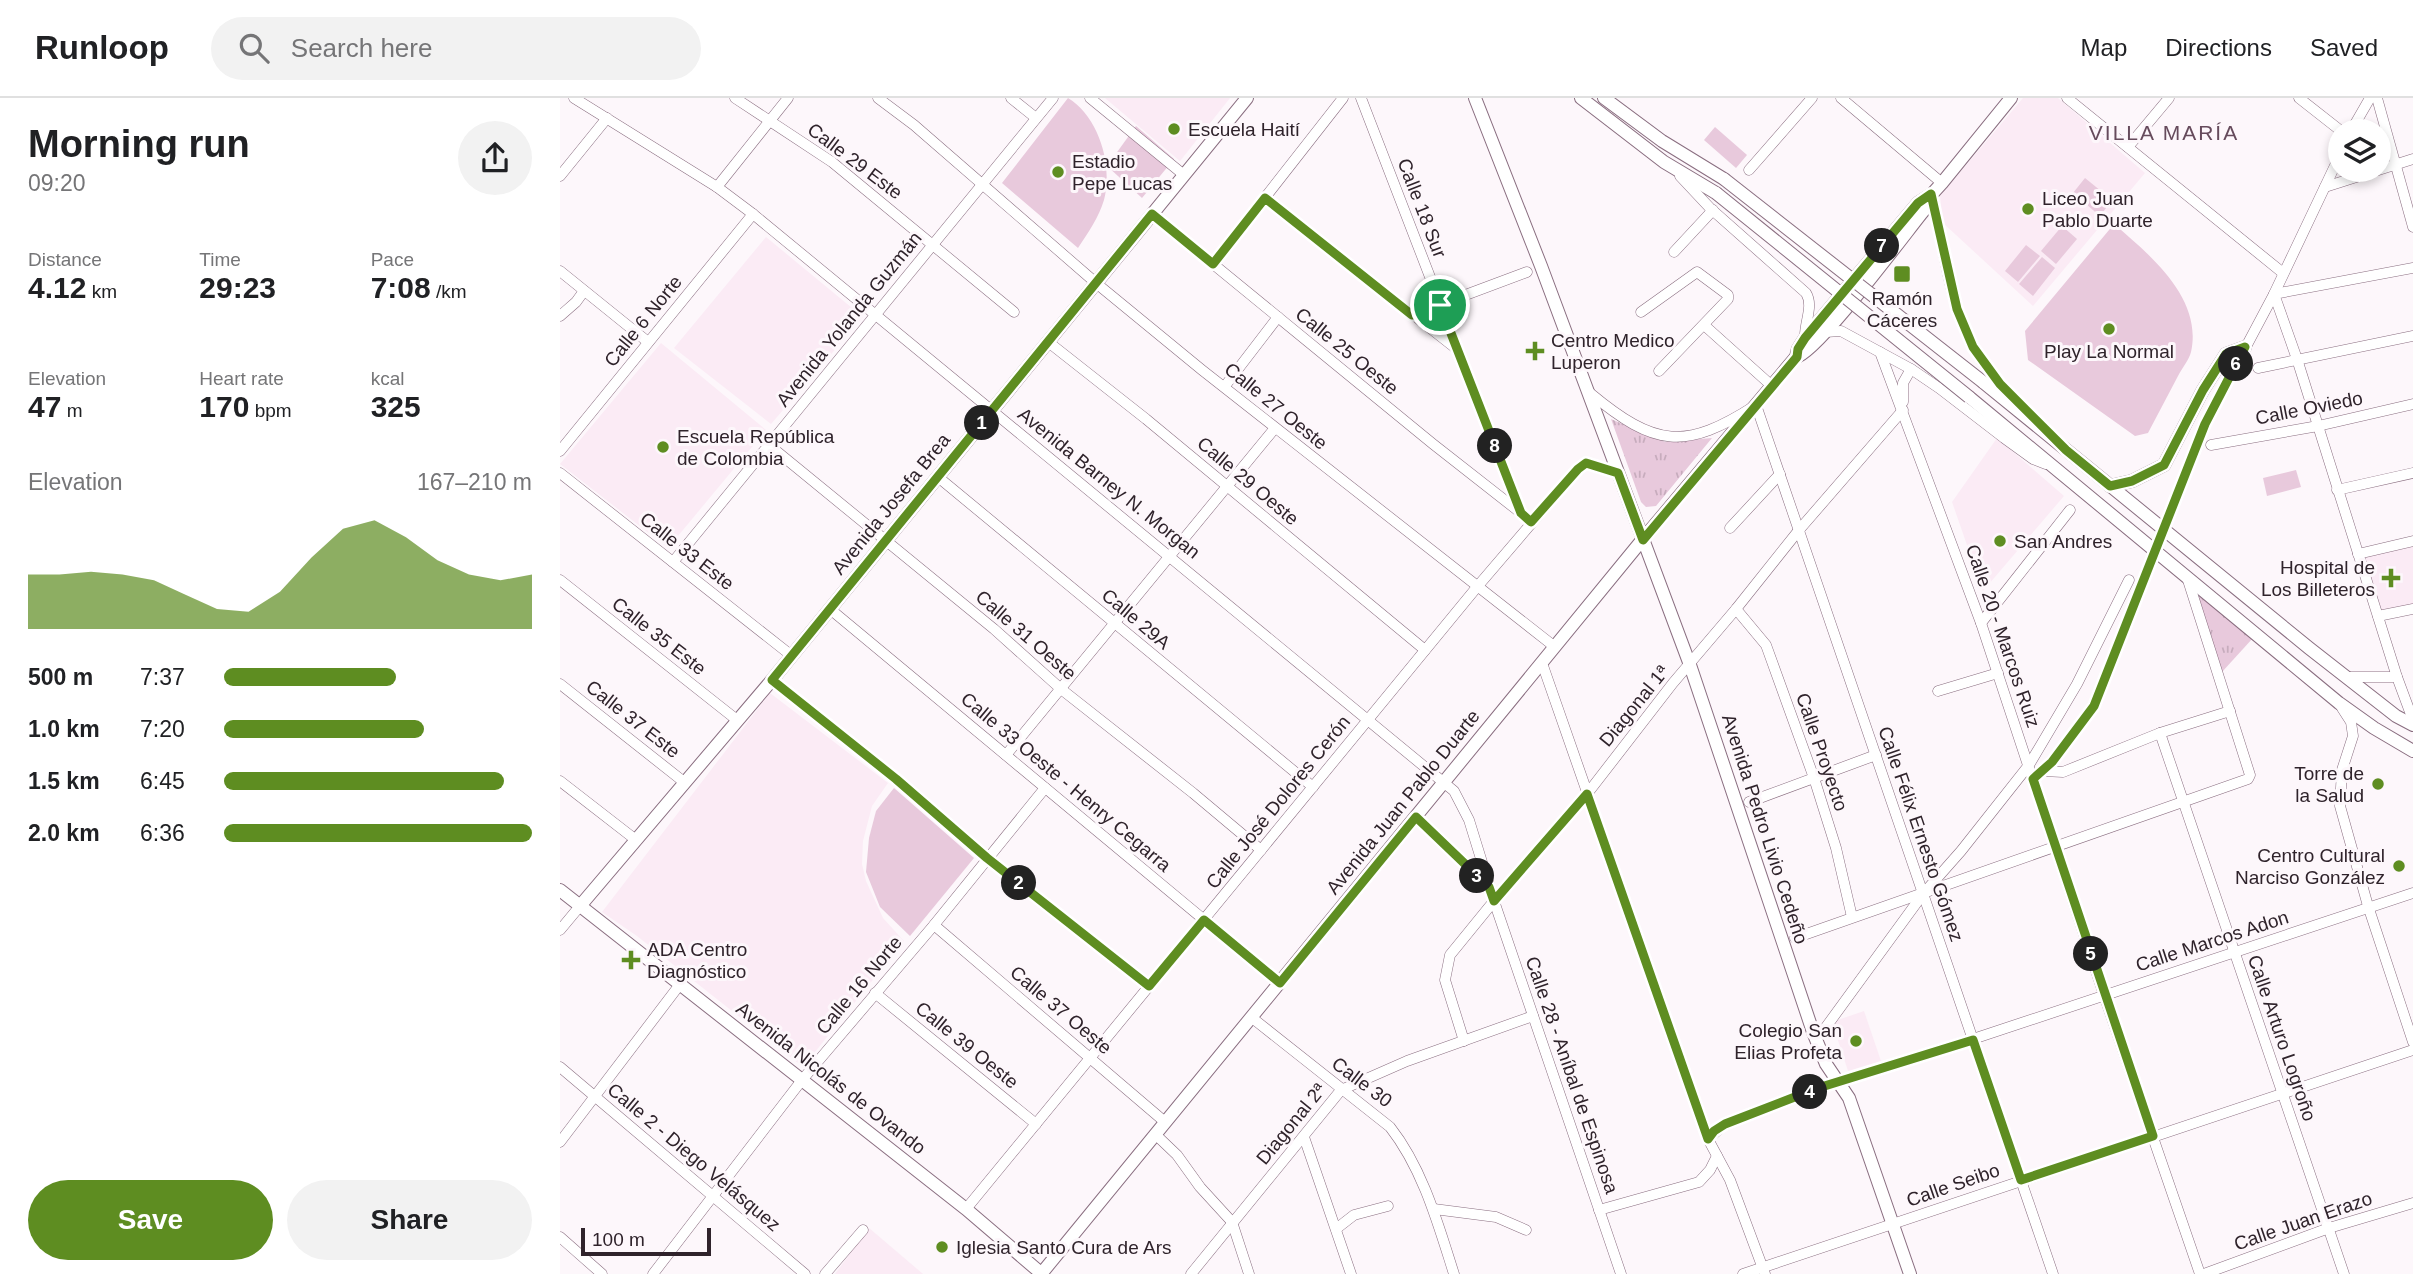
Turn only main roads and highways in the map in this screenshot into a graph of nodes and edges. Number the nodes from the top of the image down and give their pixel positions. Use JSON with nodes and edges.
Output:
{"nodes":[{"id":1,"x":1247,"y":98,"type":"edge"},
{"id":2,"x":1478,"y":98,"type":"edge"},
{"id":3,"x":1581,"y":98,"type":"edge"},
{"id":4,"x":2011,"y":98,"type":"edge"},
{"id":5,"x":1613,"y":101,"type":"edge"},
{"id":6,"x":1931,"y":194,"type":"junction"},
{"id":7,"x":2245,"y":347,"type":"road end"},
{"id":8,"x":1797,"y":357,"type":"junction"},
{"id":9,"x":2110,"y":486,"type":"junction"},
{"id":10,"x":1643,"y":540,"type":"junction"},
{"id":11,"x":2413,"y":725,"type":"edge"},
{"id":12,"x":2413,"y":751,"type":"edge"},
{"id":13,"x":560,"y":890,"type":"edge"},
{"id":14,"x":580,"y":906,"type":"junction"},
{"id":15,"x":1042,"y":1274,"type":"edge"},
{"id":16,"x":1910,"y":1274,"type":"edge"}],
"edges":[{"from":1,"to":14,"type":"main road","name":"Avenida Josefa Brea"},
{"from":2,"to":10,"type":"main road","name":"Avenida Pedro Livio Cedeño"},
{"from":3,"to":12,"type":"main road","bridge":true},
{"from":4,"to":6,"type":"main road"},
{"from":5,"to":9,"type":"main road","bridge":true},
{"from":6,"to":8,"type":"main road","name":"Avenida Juan Pablo Duarte"},
{"from":6,"to":8,"type":"main road","name":"Avenida Juan Pablo Duarte"},
{"from":7,"to":9,"type":"main road"},
{"from":8,"to":10,"type":"main road","name":"Avenida Juan Pablo Duarte"},
{"from":9,"to":11,"type":"main road"},
{"from":10,"to":15,"type":"main road","name":"Avenida Juan Pablo Duarte"},
{"from":10,"to":16,"type":"main road","name":"Avenida Pedro Livio Cedeño"},
{"from":13,"to":14,"type":"main road","name":"Avenida Nicolás de Ovando"},
{"from":14,"to":15,"type":"main road","name":"Avenida Nicolás de Ovando"}]}
